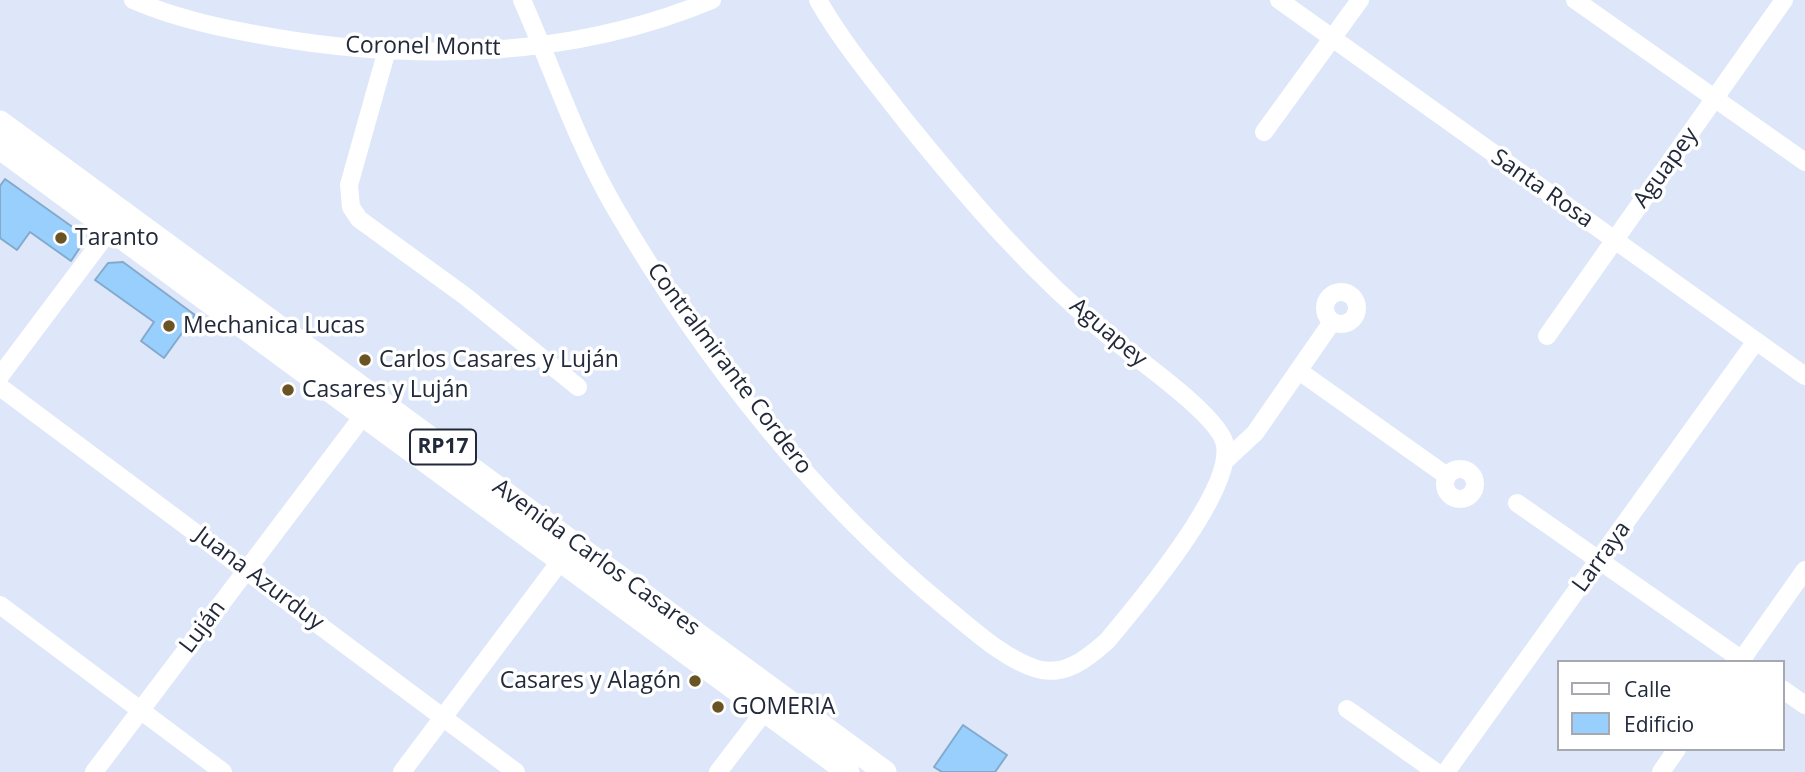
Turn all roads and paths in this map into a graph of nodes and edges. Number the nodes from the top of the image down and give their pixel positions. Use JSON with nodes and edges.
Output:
{"nodes":[{"id":1,"x":133,"y":0,"type":"edge"},
{"id":2,"x":522,"y":0,"type":"edge"},
{"id":3,"x":712,"y":0,"type":"edge"},
{"id":4,"x":818,"y":0,"type":"edge"},
{"id":5,"x":1279,"y":0,"type":"edge"},
{"id":6,"x":1360,"y":0,"type":"edge"},
{"id":7,"x":1575,"y":0,"type":"edge"},
{"id":8,"x":1784,"y":0,"type":"edge"},
{"id":9,"x":1332,"y":41,"type":"junction"},
{"id":10,"x":542,"y":46,"type":"junction"},
{"id":11,"x":387,"y":50,"type":"junction"},
{"id":12,"x":1715,"y":101,"type":"junction"},
{"id":13,"x":0,"y":122,"type":"edge"},
{"id":14,"x":1265,"y":132,"type":"dead end"},
{"id":15,"x":0,"y":148,"type":"edge"},
{"id":16,"x":1805,"y":162,"type":"edge"},
{"id":17,"x":117,"y":220,"type":"junction"},
{"id":18,"x":1615,"y":240,"type":"junction"},
{"id":19,"x":1332,"y":322,"type":"dead end"},
{"id":20,"x":1547,"y":336,"type":"dead end"},
{"id":21,"x":1756,"y":341,"type":"junction"},
{"id":22,"x":1298,"y":371,"type":"junction"},
{"id":23,"x":0,"y":376,"type":"edge"},
{"id":24,"x":1805,"y":376,"type":"edge"},
{"id":25,"x":0,"y":387,"type":"edge"},
{"id":26,"x":578,"y":387,"type":"dead end"},
{"id":27,"x":363,"y":416,"type":"junction"},
{"id":28,"x":1226,"y":460,"type":"junction"},
{"id":29,"x":1447,"y":476,"type":"dead end"},
{"id":30,"x":1517,"y":503,"type":"dead end"},
{"id":31,"x":568,"y":551,"type":"junction"},
{"id":32,"x":1600,"y":559,"type":"junction"},
{"id":33,"x":246,"y":570,"type":"junction"},
{"id":34,"x":1805,"y":570,"type":"edge"},
{"id":35,"x":0,"y":605,"type":"edge"},
{"id":36,"x":1741,"y":660,"type":"edge"},
{"id":37,"x":1743,"y":660,"type":"edge"},
{"id":38,"x":1784,"y":690,"type":"edge"},
{"id":39,"x":1805,"y":705,"type":"edge"},
{"id":40,"x":1347,"y":709,"type":"dead end"},
{"id":41,"x":140,"y":711,"type":"junction"},
{"id":42,"x":764,"y":712,"type":"junction"},
{"id":43,"x":443,"y":717,"type":"junction"},
{"id":44,"x":1677,"y":751,"type":"edge"},
{"id":45,"x":94,"y":772,"type":"edge"},
{"id":46,"x":223,"y":772,"type":"edge"},
{"id":47,"x":402,"y":772,"type":"edge"},
{"id":48,"x":516,"y":772,"type":"edge"},
{"id":49,"x":718,"y":772,"type":"edge"},
{"id":50,"x":848,"y":772,"type":"edge"},
{"id":51,"x":885,"y":772,"type":"edge"},
{"id":52,"x":1436,"y":772,"type":"edge"},
{"id":53,"x":1446,"y":772,"type":"edge"},
{"id":54,"x":1661,"y":772,"type":"edge"}],
"edges":[{"from":1,"to":11,"type":"street","name":"Coronel Montt"},
{"from":2,"to":10,"type":"street","name":"Contralmirante Cordero"},
{"from":3,"to":10,"type":"street","name":"Coronel Montt"},
{"from":4,"to":28,"type":"street","name":"Aguapey"},
{"from":5,"to":9,"type":"street","name":"Santa Rosa"},
{"from":6,"to":9,"type":"street"},
{"from":7,"to":12,"type":"street"},
{"from":8,"to":12,"type":"street","name":"Aguapey"},
{"from":9,"to":14,"type":"street"},
{"from":9,"to":18,"type":"street","name":"Santa Rosa"},
{"from":10,"to":11,"type":"street","name":"Coronel Montt"},
{"from":10,"to":28,"type":"street","name":"Contralmirante Cordero"},
{"from":11,"to":26,"type":"street"},
{"from":12,"to":16,"type":"street"},
{"from":12,"to":18,"type":"street","name":"Aguapey"},
{"from":13,"to":17,"type":"main road","name":"Avenida Carlos Casares","number":"RP17"},
{"from":15,"to":17,"type":"main road","name":"Avenida Carlos Casares","number":"RP17"},
{"from":17,"to":23,"type":"street"},
{"from":17,"to":27,"type":"main road","name":"Avenida Carlos Casares","number":"RP17"},
{"from":17,"to":31,"type":"main road","name":"Avenida Carlos Casares","number":"RP17"},
{"from":18,"to":20,"type":"street","name":"Aguapey"},
{"from":18,"to":21,"type":"street","name":"Santa Rosa"},
{"from":19,"to":22,"type":"street"},
{"from":21,"to":24,"type":"street","name":"Santa Rosa"},
{"from":21,"to":32,"type":"street","name":"Larraya"},
{"from":22,"to":28,"type":"street"},
{"from":22,"to":29,"type":"street"},
{"from":25,"to":33,"type":"street","name":"Juana Azurduy"},
{"from":27,"to":31,"type":"main road","name":"Avenida Carlos Casares","number":"RP17"},
{"from":27,"to":33,"type":"street","name":"Luján"},
{"from":30,"to":32,"type":"street"},
{"from":31,"to":42,"type":"main road","name":"Avenida Carlos Casares","number":"RP17"},
{"from":31,"to":43,"type":"street"},
{"from":31,"to":51,"type":"main road","name":"Avenida Carlos Casares","number":"RP17"},
{"from":32,"to":36,"type":"street"},
{"from":32,"to":53,"type":"street","name":"Larraya"},
{"from":33,"to":41,"type":"street","name":"Luján"},
{"from":33,"to":43,"type":"street","name":"Juana Azurduy"},
{"from":34,"to":37,"type":"street"},
{"from":35,"to":41,"type":"street"},
{"from":38,"to":39,"type":"street"},
{"from":40,"to":52,"type":"street"},
{"from":41,"to":45,"type":"street","name":"Luján"},
{"from":41,"to":46,"type":"street"},
{"from":42,"to":49,"type":"street"},
{"from":42,"to":50,"type":"main road","name":"Avenida Carlos Casares","number":"RP17"},
{"from":43,"to":47,"type":"street"},
{"from":43,"to":48,"type":"street","name":"Juana Azurduy"},
{"from":44,"to":54,"type":"street"}]}
